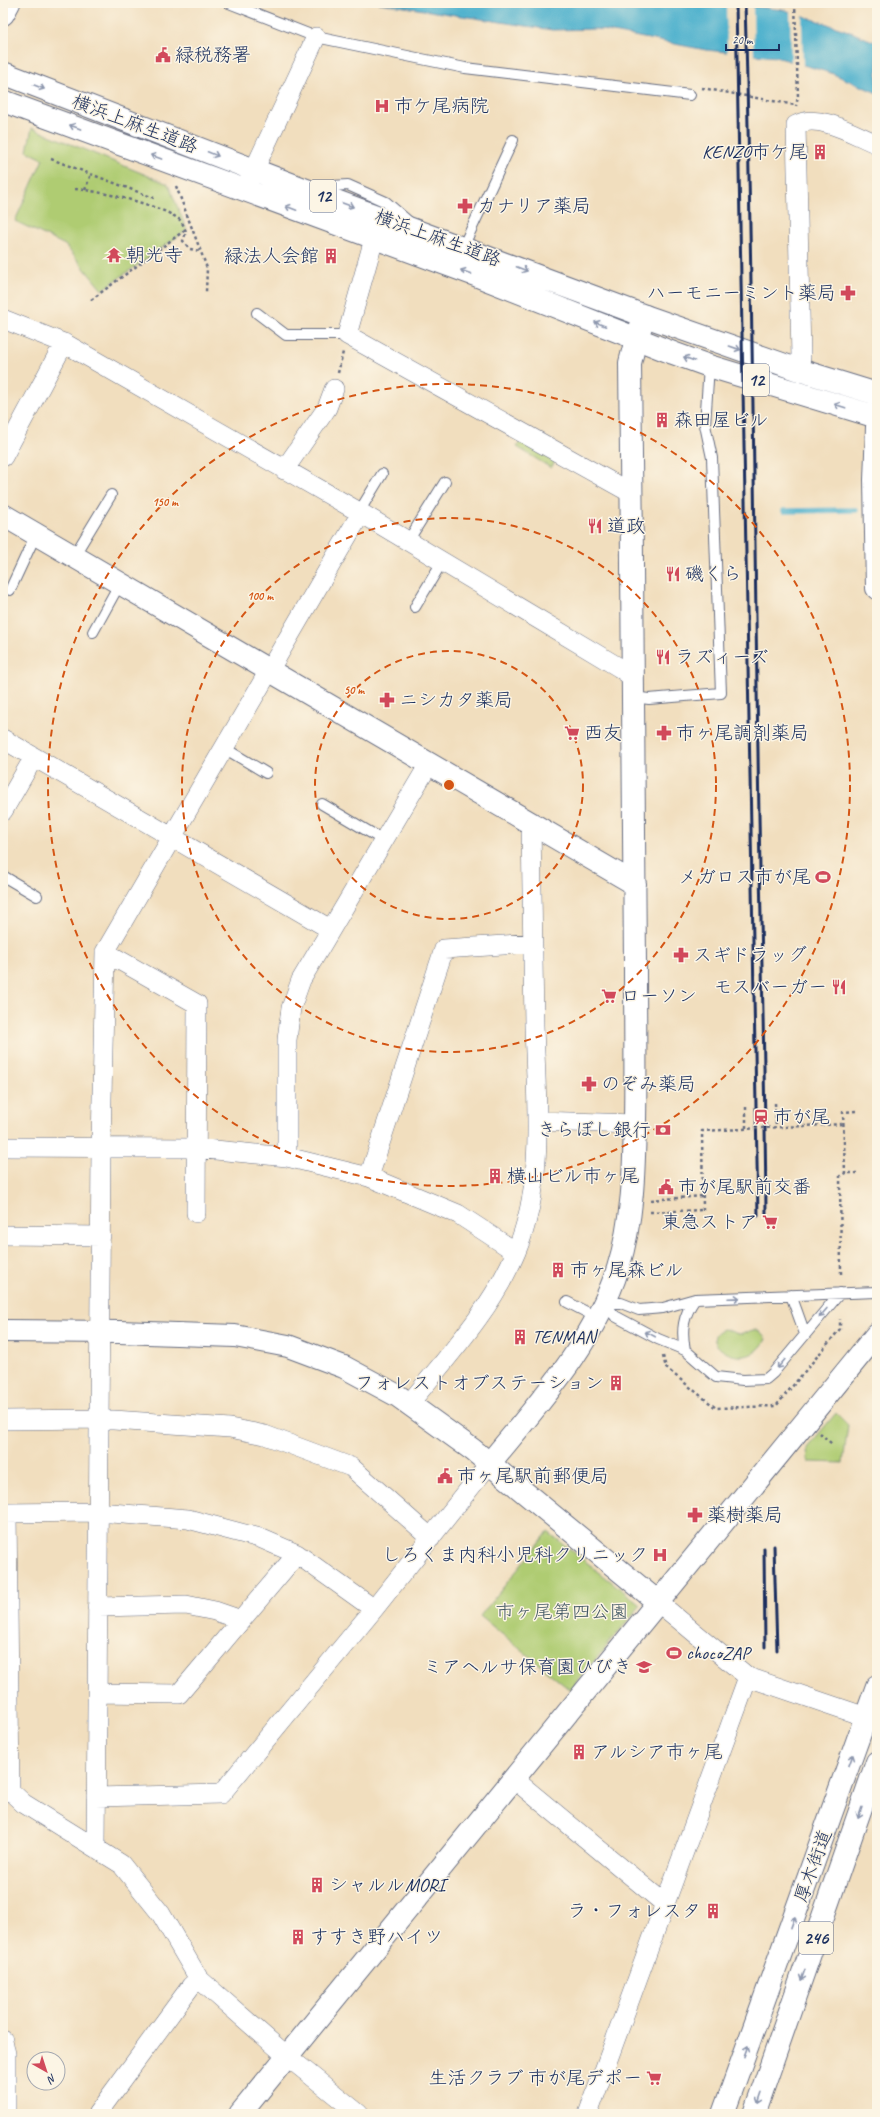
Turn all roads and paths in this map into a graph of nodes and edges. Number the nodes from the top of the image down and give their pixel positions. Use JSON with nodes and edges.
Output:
{"nodes":[{"id":1,"x":9,"y":3,"type":"edge"},
{"id":2,"x":229,"y":3,"type":"edge"},
{"id":3,"x":795,"y":3,"type":"edge"},
{"id":4,"x":3,"y":14,"type":"edge"},
{"id":5,"x":316,"y":38,"type":"junction"},
{"id":6,"x":3,"y":73,"type":"edge"},
{"id":7,"x":692,"y":91,"type":"joint"},
{"id":8,"x":3,"y":101,"type":"edge"},
{"id":9,"x":513,"y":140,"type":"dead end"},
{"id":10,"x":877,"y":144,"type":"edge"},
{"id":11,"x":51,"y":159,"type":"dead end"},
{"id":12,"x":254,"y":170,"type":"junction"},
{"id":13,"x":91,"y":174,"type":"junction"},
{"id":14,"x":75,"y":189,"type":"dead end"},
{"id":15,"x":176,"y":189,"type":"dead end"},
{"id":16,"x":84,"y":190,"type":"junction"},
{"id":17,"x":245,"y":190,"type":"junction"},
{"id":18,"x":154,"y":198,"type":"dead end"},
{"id":19,"x":185,"y":230,"type":"junction"},
{"id":20,"x":374,"y":239,"type":"junction"},
{"id":21,"x":462,"y":247,"type":"junction"},
{"id":22,"x":200,"y":251,"type":"junction"},
{"id":23,"x":206,"y":292,"type":"dead end"},
{"id":24,"x":91,"y":300,"type":"dead end"},
{"id":25,"x":257,"y":313,"type":"dead end"},
{"id":26,"x":645,"y":316,"type":"junction"},
{"id":27,"x":3,"y":318,"type":"edge"},
{"id":28,"x":347,"y":334,"type":"junction"},
{"id":29,"x":636,"y":339,"type":"junction"},
{"id":30,"x":64,"y":343,"type":"junction"},
{"id":31,"x":709,"y":366,"type":"junction"},
{"id":32,"x":799,"y":370,"type":"junction"},
{"id":33,"x":334,"y":389,"type":"joint"},
{"id":34,"x":877,"y":394,"type":"edge"},
{"id":35,"x":877,"y":417,"type":"edge"},
{"id":36,"x":877,"y":427,"type":"edge"},
{"id":37,"x":3,"y":457,"type":"edge"},
{"id":38,"x":284,"y":470,"type":"junction"},
{"id":39,"x":382,"y":474,"type":"dead end"},
{"id":40,"x":445,"y":482,"type":"dead end"},
{"id":41,"x":631,"y":493,"type":"junction"},
{"id":42,"x":111,"y":494,"type":"dead end"},
{"id":43,"x":360,"y":513,"type":"junction"},
{"id":44,"x":3,"y":515,"type":"edge"},
{"id":45,"x":36,"y":534,"type":"junction"},
{"id":46,"x":408,"y":541,"type":"junction"},
{"id":47,"x":74,"y":556,"type":"junction"},
{"id":48,"x":442,"y":562,"type":"junction"},
{"id":49,"x":120,"y":583,"type":"junction"},
{"id":50,"x":877,"y":588,"type":"edge"},
{"id":51,"x":10,"y":590,"type":"dead end"},
{"id":52,"x":416,"y":607,"type":"dead end"},
{"id":53,"x":93,"y":632,"type":"dead end"},
{"id":54,"x":269,"y":670,"type":"junction"},
{"id":55,"x":633,"y":687,"type":"junction"},
{"id":56,"x":3,"y":739,"type":"edge"},
{"id":57,"x":224,"y":748,"type":"junction"},
{"id":58,"x":34,"y":757,"type":"junction"},
{"id":59,"x":429,"y":764,"type":"junction"},
{"id":60,"x":266,"y":773,"type":"dead end"},
{"id":61,"x":322,"y":804,"type":"dead end"},
{"id":62,"x":3,"y":811,"type":"edge"},
{"id":63,"x":531,"y":823,"type":"junction"},
{"id":64,"x":172,"y":837,"type":"junction"},
{"id":65,"x":383,"y":840,"type":"junction"},
{"id":66,"x":3,"y":876,"type":"edge"},
{"id":67,"x":635,"y":884,"type":"junction"},
{"id":68,"x":37,"y":896,"type":"dead end"},
{"id":69,"x":330,"y":928,"type":"junction"},
{"id":70,"x":532,"y":944,"type":"junction"},
{"id":71,"x":105,"y":952,"type":"junction"},
{"id":72,"x":775,"y":1103,"type":"dead end"},
{"id":73,"x":746,"y":1107,"type":"dead end"},
{"id":74,"x":856,"y":1111,"type":"dead end"},
{"id":75,"x":537,"y":1121,"type":"junction"},
{"id":76,"x":635,"y":1124,"type":"junction"},
{"id":77,"x":844,"y":1124,"type":"junction"},
{"id":78,"x":776,"y":1127,"type":"junction"},
{"id":79,"x":746,"y":1129,"type":"junction"},
{"id":80,"x":3,"y":1147,"type":"edge"},
{"id":81,"x":101,"y":1147,"type":"junction"},
{"id":82,"x":196,"y":1148,"type":"junction"},
{"id":83,"x":287,"y":1157,"type":"junction"},
{"id":84,"x":845,"y":1173,"type":"junction"},
{"id":85,"x":857,"y":1173,"type":"dead end"},
{"id":86,"x":369,"y":1178,"type":"junction"},
{"id":87,"x":702,"y":1196,"type":"junction"},
{"id":88,"x":654,"y":1200,"type":"dead end"},
{"id":89,"x":654,"y":1212,"type":"dead end"},
{"id":90,"x":196,"y":1213,"type":"dead end"},
{"id":91,"x":3,"y":1235,"type":"edge"},
{"id":92,"x":101,"y":1236,"type":"junction"},
{"id":93,"x":516,"y":1252,"type":"junction"},
{"id":94,"x":841,"y":1274,"type":"dead end"},
{"id":95,"x":877,"y":1292,"type":"edge"},
{"id":96,"x":840,"y":1293,"type":"junction"},
{"id":97,"x":792,"y":1295,"type":"junction"},
{"id":98,"x":695,"y":1299,"type":"junction"},
{"id":99,"x":567,"y":1302,"type":"dead end"},
{"id":100,"x":601,"y":1310,"type":"junction"},
{"id":101,"x":3,"y":1331,"type":"edge"},
{"id":102,"x":99,"y":1333,"type":"junction"},
{"id":103,"x":805,"y":1334,"type":"junction"},
{"id":104,"x":877,"y":1334,"type":"edge"},
{"id":105,"x":685,"y":1350,"type":"junction"},
{"id":106,"x":410,"y":1404,"type":"junction"},
{"id":107,"x":99,"y":1419,"type":"junction"},
{"id":108,"x":3,"y":1420,"type":"edge"},
{"id":109,"x":816,"y":1430,"type":"dead end"},
{"id":110,"x":832,"y":1444,"type":"dead end"},
{"id":111,"x":489,"y":1464,"type":"junction"},
{"id":112,"x":98,"y":1512,"type":"junction"},
{"id":113,"x":5,"y":1513,"type":"edge"},
{"id":114,"x":431,"y":1538,"type":"junction"},
{"id":115,"x":296,"y":1554,"type":"junction"},
{"id":116,"x":659,"y":1603,"type":"junction"},
{"id":117,"x":98,"y":1607,"type":"junction"},
{"id":118,"x":6,"y":1608,"type":"edge"},
{"id":119,"x":374,"y":1609,"type":"junction"},
{"id":120,"x":241,"y":1620,"type":"junction"},
{"id":121,"x":748,"y":1677,"type":"junction"},
{"id":122,"x":877,"y":1686,"type":"edge"},
{"id":123,"x":97,"y":1693,"type":"junction"},
{"id":124,"x":866,"y":1717,"type":"junction"},
{"id":125,"x":877,"y":1762,"type":"edge"},
{"id":126,"x":515,"y":1780,"type":"junction"},
{"id":127,"x":6,"y":1788,"type":"edge"},
{"id":128,"x":96,"y":1797,"type":"junction"},
{"id":129,"x":96,"y":1848,"type":"junction"},
{"id":130,"x":665,"y":1904,"type":"junction"},
{"id":131,"x":200,"y":1979,"type":"junction"},
{"id":132,"x":3,"y":2040,"type":"edge"},
{"id":133,"x":288,"y":2057,"type":"junction"},
{"id":134,"x":6,"y":2114,"type":"edge"},
{"id":135,"x":97,"y":2114,"type":"edge"},
{"id":136,"x":240,"y":2114,"type":"edge"},
{"id":137,"x":359,"y":2114,"type":"edge"},
{"id":138,"x":588,"y":2114,"type":"edge"},
{"id":139,"x":723,"y":2114,"type":"edge"},
{"id":140,"x":754,"y":2114,"type":"edge"}],
"edges":[{"from":1,"to":4,"type":"main road"},
{"from":2,"to":5,"type":"lane"},
{"from":3,"to":7,"type":"path"},
{"from":5,"to":7,"type":"lane"},
{"from":5,"to":12,"type":"street"},
{"from":6,"to":12,"type":"main road","name":"横浜上麻生道路","number":"12","one_way":true},
{"from":17,"to":8,"type":"main road","name":"横浜上麻生道路","number":"12","one_way":true},
{"from":9,"to":21,"type":"lane"},
{"from":10,"to":32,"type":"street"},
{"from":11,"to":13,"type":"path"},
{"from":12,"to":17,"type":"street"},
{"from":12,"to":21,"type":"main road","name":"横浜上麻生道路","number":"12","one_way":true},
{"from":13,"to":16,"type":"path"},
{"from":13,"to":18,"type":"path"},
{"from":14,"to":16,"type":"path"},
{"from":15,"to":22,"type":"path"},
{"from":16,"to":19,"type":"path"},
{"from":20,"to":17,"type":"main road","name":"横浜上麻生道路","number":"12","one_way":true},
{"from":19,"to":22,"type":"path"},
{"from":19,"to":24,"type":"path"},
{"from":20,"to":28,"type":"street"},
{"from":29,"to":20,"type":"main road","name":"横浜上麻生道路","number":"12","one_way":true},
{"from":21,"to":26,"type":"main road","name":"横浜上麻生道路","number":"12","one_way":true},
{"from":22,"to":23,"type":"path"},
{"from":25,"to":28,"type":"lane"},
{"from":26,"to":29,"type":"main road"},
{"from":26,"to":32,"type":"main road","name":"横浜上麻生道路","number":"12","one_way":true},
{"from":27,"to":30,"type":"street"},
{"from":28,"to":33,"type":"path"},
{"from":28,"to":41,"type":"street"},
{"from":31,"to":29,"type":"main road","name":"横浜上麻生道路","number":"12","one_way":true},
{"from":29,"to":41,"type":"main road"},
{"from":30,"to":37,"type":"street"},
{"from":30,"to":38,"type":"street"},
{"from":35,"to":31,"type":"main road","name":"横浜上麻生道路","number":"12","one_way":true},
{"from":31,"to":55,"type":"lane"},
{"from":32,"to":34,"type":"main road","name":"横浜上麻生道路","number":"12"},
{"from":33,"to":38,"type":"street"},
{"from":36,"to":50,"type":"main road"},
{"from":38,"to":43,"type":"street"},
{"from":39,"to":43,"type":"lane"},
{"from":40,"to":46,"type":"lane"},
{"from":41,"to":55,"type":"main road"},
{"from":42,"to":47,"type":"lane"},
{"from":43,"to":46,"type":"street"},
{"from":43,"to":54,"type":"street"},
{"from":44,"to":45,"type":"main road"},
{"from":45,"to":47,"type":"main road"},
{"from":45,"to":51,"type":"lane"},
{"from":46,"to":48,"type":"street"},
{"from":47,"to":49,"type":"main road"},
{"from":48,"to":52,"type":"lane"},
{"from":48,"to":55,"type":"street"},
{"from":49,"to":53,"type":"lane"},
{"from":49,"to":54,"type":"main road"},
{"from":54,"to":57,"type":"street"},
{"from":54,"to":59,"type":"main road"},
{"from":55,"to":67,"type":"main road"},
{"from":56,"to":58,"type":"street"},
{"from":57,"to":60,"type":"lane"},
{"from":57,"to":64,"type":"street"},
{"from":58,"to":62,"type":"street"},
{"from":58,"to":64,"type":"street"},
{"from":59,"to":63,"type":"main road"},
{"from":59,"to":65,"type":"street"},
{"from":61,"to":65,"type":"lane"},
{"from":63,"to":67,"type":"main road"},
{"from":63,"to":70,"type":"street"},
{"from":64,"to":69,"type":"street"},
{"from":64,"to":71,"type":"street"},
{"from":65,"to":69,"type":"street"},
{"from":66,"to":68,"type":"lane"},
{"from":67,"to":76,"type":"main road"},
{"from":69,"to":83,"type":"street"},
{"from":70,"to":75,"type":"street"},
{"from":70,"to":86,"type":"street"},
{"from":71,"to":81,"type":"street"},
{"from":71,"to":82,"type":"street"},
{"from":72,"to":78,"type":"path"},
{"from":73,"to":79,"type":"path"},
{"from":74,"to":77,"type":"path"},
{"from":75,"to":76,"type":"street"},
{"from":75,"to":93,"type":"street"},
{"from":76,"to":100,"type":"main road"},
{"from":77,"to":78,"type":"path","bridge":true},
{"from":77,"to":84,"type":"path"},
{"from":78,"to":79,"type":"path","bridge":true},
{"from":79,"to":87,"type":"path","bridge":true},
{"from":80,"to":81,"type":"street"},
{"from":81,"to":82,"type":"street"},
{"from":81,"to":92,"type":"street"},
{"from":82,"to":83,"type":"street"},
{"from":82,"to":90,"type":"street"},
{"from":83,"to":86,"type":"street"},
{"from":84,"to":85,"type":"path"},
{"from":84,"to":94,"type":"path"},
{"from":86,"to":93,"type":"street"},
{"from":87,"to":88,"type":"path"},
{"from":87,"to":89,"type":"path","bridge":true},
{"from":91,"to":92,"type":"street"},
{"from":92,"to":102,"type":"street"},
{"from":93,"to":106,"type":"street"},
{"from":95,"to":96,"type":"lane"},
{"from":96,"to":97,"type":"lane"},
{"from":96,"to":103,"type":"lane","one_way":true},
{"from":98,"to":97,"type":"lane","one_way":true},
{"from":97,"to":103,"type":"lane"},
{"from":98,"to":100,"type":"lane"},
{"from":98,"to":105,"type":"lane"},
{"from":99,"to":100,"type":"lane"},
{"from":105,"to":100,"type":"lane","one_way":true},
{"from":100,"to":111,"type":"main road"},
{"from":101,"to":102,"type":"main road"},
{"from":102,"to":106,"type":"main road"},
{"from":102,"to":107,"type":"street"},
{"from":103,"to":105,"type":"lane","one_way":true},
{"from":104,"to":116,"type":"main road"},
{"from":106,"to":111,"type":"main road"},
{"from":107,"to":108,"type":"street"},
{"from":107,"to":112,"type":"street"},
{"from":107,"to":114,"type":"street"},
{"from":109,"to":110,"type":"path"},
{"from":111,"to":114,"type":"street"},
{"from":111,"to":116,"type":"main road"},
{"from":112,"to":113,"type":"street"},
{"from":112,"to":115,"type":"street"},
{"from":112,"to":117,"type":"street"},
{"from":113,"to":118,"type":"street"},
{"from":114,"to":119,"type":"street"},
{"from":115,"to":119,"type":"street"},
{"from":115,"to":120,"type":"street"},
{"from":116,"to":121,"type":"street"},
{"from":116,"to":126,"type":"main road"},
{"from":117,"to":120,"type":"street"},
{"from":117,"to":123,"type":"street"},
{"from":118,"to":127,"type":"street"},
{"from":119,"to":128,"type":"street"},
{"from":120,"to":123,"type":"street"},
{"from":121,"to":124,"type":"street"},
{"from":121,"to":130,"type":"street"},
{"from":122,"to":124,"type":"main road","name":"厚木街道","number":"246"},
{"from":123,"to":128,"type":"street"},
{"from":139,"to":124,"type":"main road","name":"厚木街道","number":"246","one_way":true},
{"from":125,"to":140,"type":"main road","name":"厚木街道","number":"246","one_way":true},
{"from":126,"to":130,"type":"street"},
{"from":126,"to":133,"type":"main road"},
{"from":127,"to":129,"type":"street"},
{"from":128,"to":129,"type":"street"},
{"from":129,"to":131,"type":"street"},
{"from":130,"to":138,"type":"street"},
{"from":131,"to":133,"type":"street"},
{"from":131,"to":135,"type":"street"},
{"from":132,"to":134,"type":"street"},
{"from":133,"to":136,"type":"main road"},
{"from":133,"to":137,"type":"street"}]}
